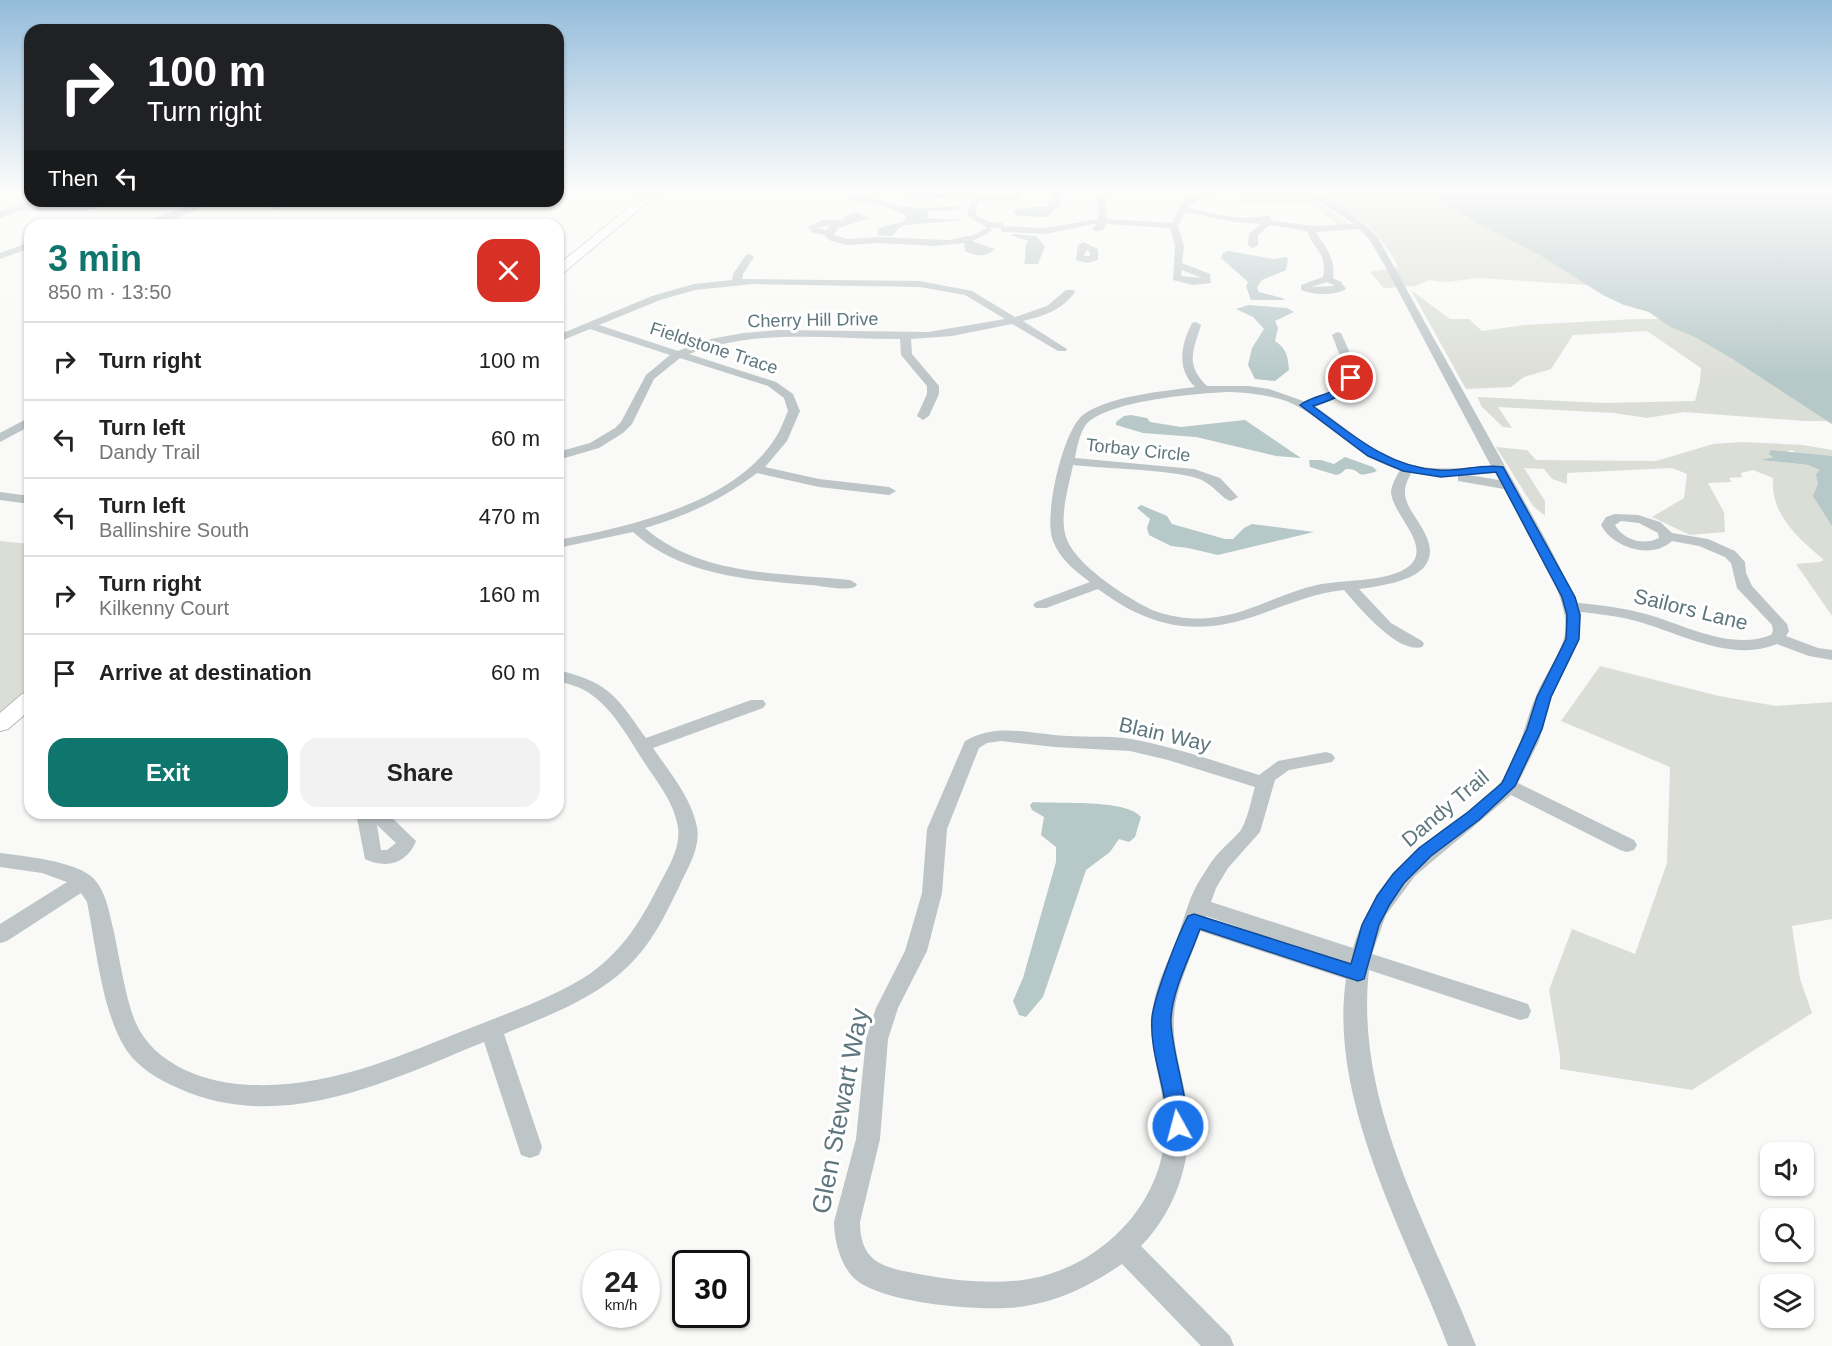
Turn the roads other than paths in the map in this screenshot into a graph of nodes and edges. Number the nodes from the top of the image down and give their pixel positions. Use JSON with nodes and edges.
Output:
{"nodes":[{"id":1,"x":579,"y":254,"type":"edge"},
{"id":2,"x":1179,"y":254,"type":"edge"},
{"id":3,"x":1326,"y":254,"type":"edge"},
{"id":4,"x":1382,"y":254,"type":"edge"},
{"id":5,"x":749,"y":257,"type":"dead end"},
{"id":6,"x":1178,"y":265,"type":"dead end"},
{"id":7,"x":564,"y":266,"type":"edge"},
{"id":8,"x":1328,"y":279,"type":"dead end"},
{"id":9,"x":737,"y":282,"type":"junction"},
{"id":10,"x":1070,"y":292,"type":"dead end"},
{"id":11,"x":1015,"y":320,"type":"junction"},
{"id":12,"x":587,"y":325,"type":"junction"},
{"id":13,"x":1196,"y":325,"type":"dead end"},
{"id":14,"x":1337,"y":334,"type":"dead end"},
{"id":15,"x":564,"y":336,"type":"edge"},
{"id":16,"x":905,"y":336,"type":"junction"},
{"id":17,"x":1062,"y":349,"type":"dead end"},
{"id":18,"x":679,"y":355,"type":"junction"},
{"id":19,"x":1204,"y":390,"type":"junction"},
{"id":20,"x":1305,"y":405,"type":"junction"},
{"id":21,"x":923,"y":416,"type":"dead end"},
{"id":22,"x":24,"y":424,"type":"edge"},
{"id":23,"x":0,"y":438,"type":"edge"},
{"id":24,"x":564,"y":454,"type":"edge"},
{"id":25,"x":1070,"y":460,"type":"junction"},
{"id":26,"x":1407,"y":468,"type":"junction"},
{"id":27,"x":755,"y":469,"type":"junction"},
{"id":28,"x":1499,"y":469,"type":"junction"},
{"id":29,"x":1441,"y":474,"type":"junction"},
{"id":30,"x":1509,"y":486,"type":"junction"},
{"id":31,"x":889,"y":491,"type":"dead end"},
{"id":32,"x":0,"y":496,"type":"edge"},
{"id":33,"x":1232,"y":497,"type":"dead end"},
{"id":34,"x":24,"y":499,"type":"edge"},
{"id":35,"x":635,"y":527,"type":"junction"},
{"id":36,"x":1667,"y":536,"type":"dead end"},
{"id":37,"x":564,"y":543,"type":"edge"},
{"id":38,"x":1100,"y":583,"type":"junction"},
{"id":39,"x":850,"y":584,"type":"dead end"},
{"id":40,"x":1348,"y":585,"type":"junction"},
{"id":41,"x":1041,"y":605,"type":"dead end"},
{"id":42,"x":1572,"y":607,"type":"junction"},
{"id":43,"x":1777,"y":638,"type":"junction"},
{"id":44,"x":1416,"y":644,"type":"dead end"},
{"id":45,"x":1832,"y":656,"type":"edge"},
{"id":46,"x":564,"y":676,"type":"edge"},
{"id":47,"x":24,"y":704,"type":"edge"},
{"id":48,"x":757,"y":704,"type":"dead end"},
{"id":49,"x":0,"y":724,"type":"edge"},
{"id":50,"x":982,"y":738,"type":"joint"},
{"id":51,"x":642,"y":746,"type":"junction"},
{"id":52,"x":1326,"y":758,"type":"dead end"},
{"id":53,"x":1264,"y":783,"type":"junction"},
{"id":54,"x":1508,"y":786,"type":"junction"},
{"id":55,"x":366,"y":819,"type":"edge"},
{"id":56,"x":382,"y":819,"type":"edge"},
{"id":57,"x":1627,"y":845,"type":"dead end"},
{"id":58,"x":0,"y":860,"type":"edge"},
{"id":59,"x":84,"y":881,"type":"junction"},
{"id":60,"x":1197,"y":913,"type":"junction"},
{"id":61,"x":0,"y":935,"type":"edge"},
{"id":62,"x":1359,"y":965,"type":"junction"},
{"id":63,"x":1520,"y":1011,"type":"dead end"},
{"id":64,"x":491,"y":1030,"type":"junction"},
{"id":65,"x":530,"y":1147,"type":"dead end"},
{"id":66,"x":1124,"y":1247,"type":"junction"},
{"id":67,"x":1220,"y":1346,"type":"edge"},
{"id":68,"x":1462,"y":1346,"type":"edge"}],
"edges":[{"from":1,"to":7,"type":"main road"},
{"from":2,"to":6,"type":"street"},
{"from":3,"to":8,"type":"street"},
{"from":4,"to":28,"type":"street","name":"Dandy Trail"},
{"from":5,"to":9,"type":"street"},
{"from":9,"to":11,"type":"street"},
{"from":9,"to":12,"type":"street"},
{"from":10,"to":11,"type":"street","name":"Cherry Hill Drive"},
{"from":11,"to":16,"type":"street","name":"Cherry Hill Drive"},
{"from":11,"to":17,"type":"street"},
{"from":12,"to":15,"type":"street"},
{"from":12,"to":18,"type":"street","name":"Fieldstone Trace"},
{"from":13,"to":19,"type":"street"},
{"from":14,"to":20,"type":"street"},
{"from":16,"to":18,"type":"street","name":"Cherry Hill Drive"},
{"from":16,"to":21,"type":"street"},
{"from":18,"to":24,"type":"street","name":"Cherry Hill Drive"},
{"from":18,"to":27,"type":"street","name":"Fieldstone Trace"},
{"from":19,"to":20,"type":"street"},
{"from":19,"to":25,"type":"street"},
{"from":20,"to":26,"type":"street"},
{"from":22,"to":23,"type":"street"},
{"from":25,"to":33,"type":"street","name":"Torbay Circle"},
{"from":25,"to":38,"type":"street"},
{"from":26,"to":29,"type":"street"},
{"from":26,"to":40,"type":"street"},
{"from":27,"to":31,"type":"street"},
{"from":27,"to":35,"type":"street","name":"Fieldstone Trace"},
{"from":28,"to":29,"type":"street"},
{"from":28,"to":30,"type":"street","name":"Dandy Trail"},
{"from":29,"to":30,"type":"street"},
{"from":30,"to":42,"type":"street","name":"Dandy Trail"},
{"from":32,"to":34,"type":"street"},
{"from":35,"to":37,"type":"street","name":"Fieldstone Trace"},
{"from":35,"to":39,"type":"street"},
{"from":36,"to":43,"type":"street"},
{"from":38,"to":40,"type":"street"},
{"from":38,"to":41,"type":"street"},
{"from":40,"to":44,"type":"street"},
{"from":42,"to":43,"type":"street","name":"Sailors Lane"},
{"from":42,"to":54,"type":"street","name":"Dandy Trail"},
{"from":43,"to":45,"type":"street"},
{"from":46,"to":51,"type":"street"},
{"from":47,"to":49,"type":"main road"},
{"from":48,"to":51,"type":"street"},
{"from":50,"to":53,"type":"street","name":"Blain Way"},
{"from":50,"to":66,"type":"street","name":"Glen Stewart Way"},
{"from":51,"to":64,"type":"street"},
{"from":52,"to":53,"type":"street"},
{"from":53,"to":60,"type":"street"},
{"from":54,"to":57,"type":"street"},
{"from":54,"to":62,"type":"street","name":"Dandy Trail"},
{"from":55,"to":56,"type":"street"},
{"from":58,"to":59,"type":"street"},
{"from":59,"to":61,"type":"street"},
{"from":59,"to":64,"type":"street"},
{"from":60,"to":62,"type":"street"},
{"from":60,"to":66,"type":"street"},
{"from":62,"to":63,"type":"street"},
{"from":62,"to":68,"type":"street","name":"Dandy Trail"},
{"from":64,"to":65,"type":"street"},
{"from":66,"to":67,"type":"street"}]}
